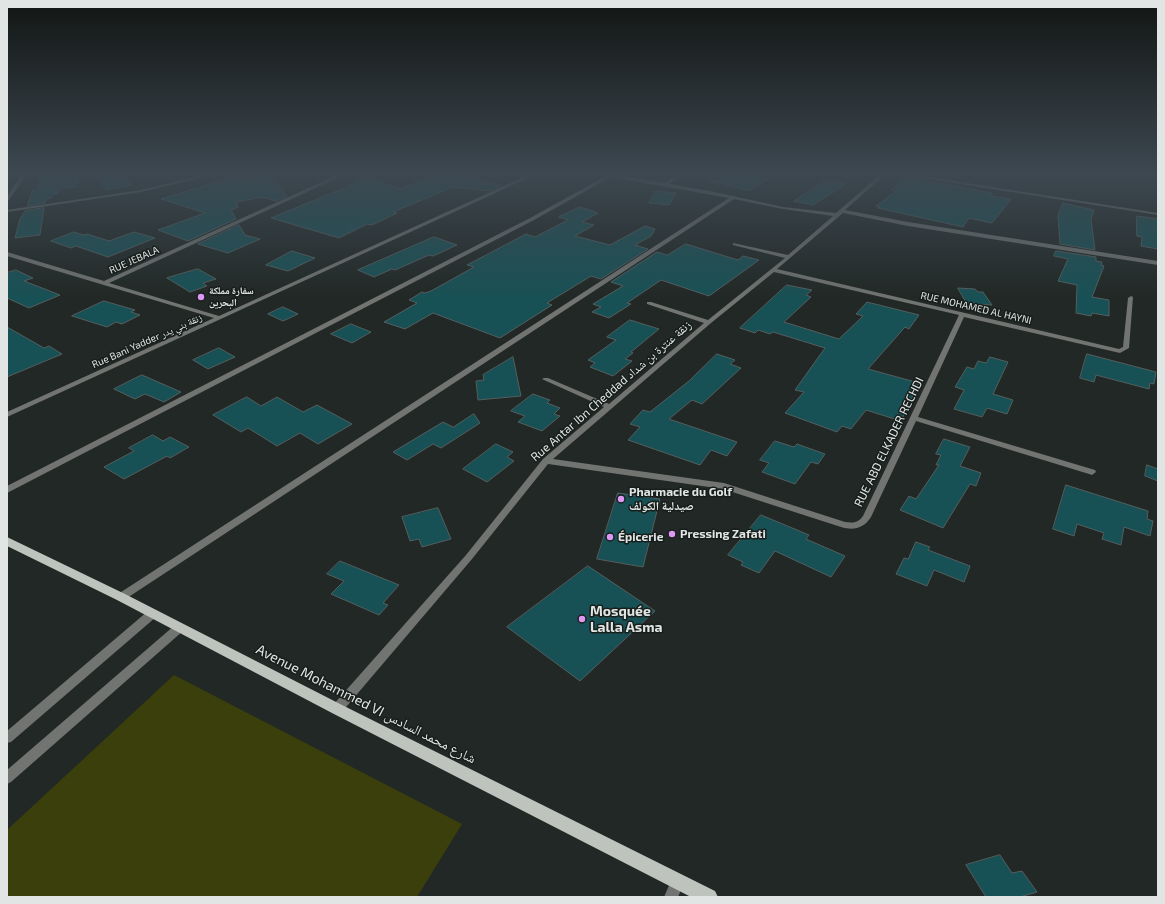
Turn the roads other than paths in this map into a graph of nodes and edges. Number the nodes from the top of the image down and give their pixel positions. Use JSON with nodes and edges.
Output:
{"nodes":[{"id":1,"x":251,"y":216,"type":"edge"},
{"id":2,"x":443,"y":216,"type":"edge"},
{"id":3,"x":537,"y":216,"type":"edge"},
{"id":4,"x":704,"y":216,"type":"edge"},
{"id":5,"x":835,"y":216,"type":"edge"},
{"id":6,"x":859,"y":216,"type":"edge"},
{"id":7,"x":735,"y":244,"type":"dead end"},
{"id":8,"x":7,"y":254,"type":"edge"},
{"id":9,"x":789,"y":257,"type":"junction"},
{"id":10,"x":1158,"y":263,"type":"edge"},
{"id":11,"x":772,"y":270,"type":"junction"},
{"id":12,"x":106,"y":282,"type":"junction"},
{"id":13,"x":1131,"y":298,"type":"dead end"},
{"id":14,"x":649,"y":303,"type":"dead end"},
{"id":15,"x":962,"y":315,"type":"junction"},
{"id":16,"x":220,"y":318,"type":"junction"},
{"id":17,"x":709,"y":322,"type":"junction"},
{"id":18,"x":546,"y":379,"type":"dead end"},
{"id":19,"x":610,"y":407,"type":"junction"},
{"id":20,"x":7,"y":415,"type":"edge"},
{"id":21,"x":914,"y":418,"type":"junction"},
{"id":22,"x":546,"y":461,"type":"junction"},
{"id":23,"x":1092,"y":472,"type":"dead end"},
{"id":24,"x":7,"y":490,"type":"edge"},
{"id":25,"x":7,"y":541,"type":"edge"},
{"id":26,"x":121,"y":597,"type":"junction"},
{"id":27,"x":152,"y":614,"type":"junction"},
{"id":28,"x":179,"y":628,"type":"junction"},
{"id":29,"x":337,"y":709,"type":"junction"},
{"id":30,"x":7,"y":738,"type":"edge"},
{"id":31,"x":7,"y":778,"type":"edge"},
{"id":32,"x":678,"y":881,"type":"junction"},
{"id":33,"x":671,"y":897,"type":"edge"},
{"id":34,"x":709,"y":897,"type":"edge"}],
"edges":[{"from":1,"to":12,"type":"street","name":"RUE JEBALA"},
{"from":2,"to":16,"type":"street","name":"Rue Bani Yadder زنقة بني يدر"},
{"from":3,"to":24,"type":"street"},
{"from":4,"to":26,"type":"street"},
{"from":5,"to":9,"type":"street","name":"Rue Antar Ibn Cheddad زنقة عنترة بن شداد"},
{"from":6,"to":10,"type":"street"},
{"from":7,"to":9,"type":"street"},
{"from":8,"to":12,"type":"street"},
{"from":9,"to":11,"type":"street","name":"Rue Antar Ibn Cheddad زنقة عنترة بن شداد"},
{"from":11,"to":15,"type":"street","name":"RUE MOHAMED AL HAYNI"},
{"from":11,"to":17,"type":"street","name":"Rue Antar Ibn Cheddad زنقة عنترة بن شداد"},
{"from":12,"to":16,"type":"street"},
{"from":13,"to":15,"type":"street","name":"RUE MOHAMED AL HAYNI"},
{"from":14,"to":17,"type":"street"},
{"from":15,"to":21,"type":"street","name":"RUE ABD ELKADER RECHDI"},
{"from":16,"to":20,"type":"street","name":"Rue Bani Yadder زنقة بني يدر"},
{"from":17,"to":19,"type":"street","name":"Rue Antar Ibn Cheddad زنقة عنترة بن شداد"},
{"from":18,"to":19,"type":"street"},
{"from":19,"to":22,"type":"street","name":"Rue Antar Ibn Cheddad زنقة عنترة بن شداد"},
{"from":21,"to":22,"type":"street","name":"RUE ABD ELKADER RECHDI"},
{"from":21,"to":23,"type":"street"},
{"from":22,"to":29,"type":"street","name":"Rue Antar Ibn Cheddad زنقة عنترة بن شداد"},
{"from":25,"to":26,"type":"main road","name":"Avenue Mohammed VI شارع محمد السادس"},
{"from":26,"to":27,"type":"main road","name":"Avenue Mohammed VI شارع محمد السادس"},
{"from":27,"to":28,"type":"main road","name":"Avenue Mohammed VI شارع محمد السادس"},
{"from":27,"to":30,"type":"street"},
{"from":28,"to":29,"type":"main road","name":"Avenue Mohammed VI شارع محمد السادس"},
{"from":28,"to":31,"type":"street"},
{"from":29,"to":32,"type":"main road","name":"Avenue Mohammed VI شارع محمد السادس"},
{"from":32,"to":33,"type":"street"},
{"from":32,"to":34,"type":"main road","name":"Avenue Mohammed VI شارع محمد السادس"}]}
